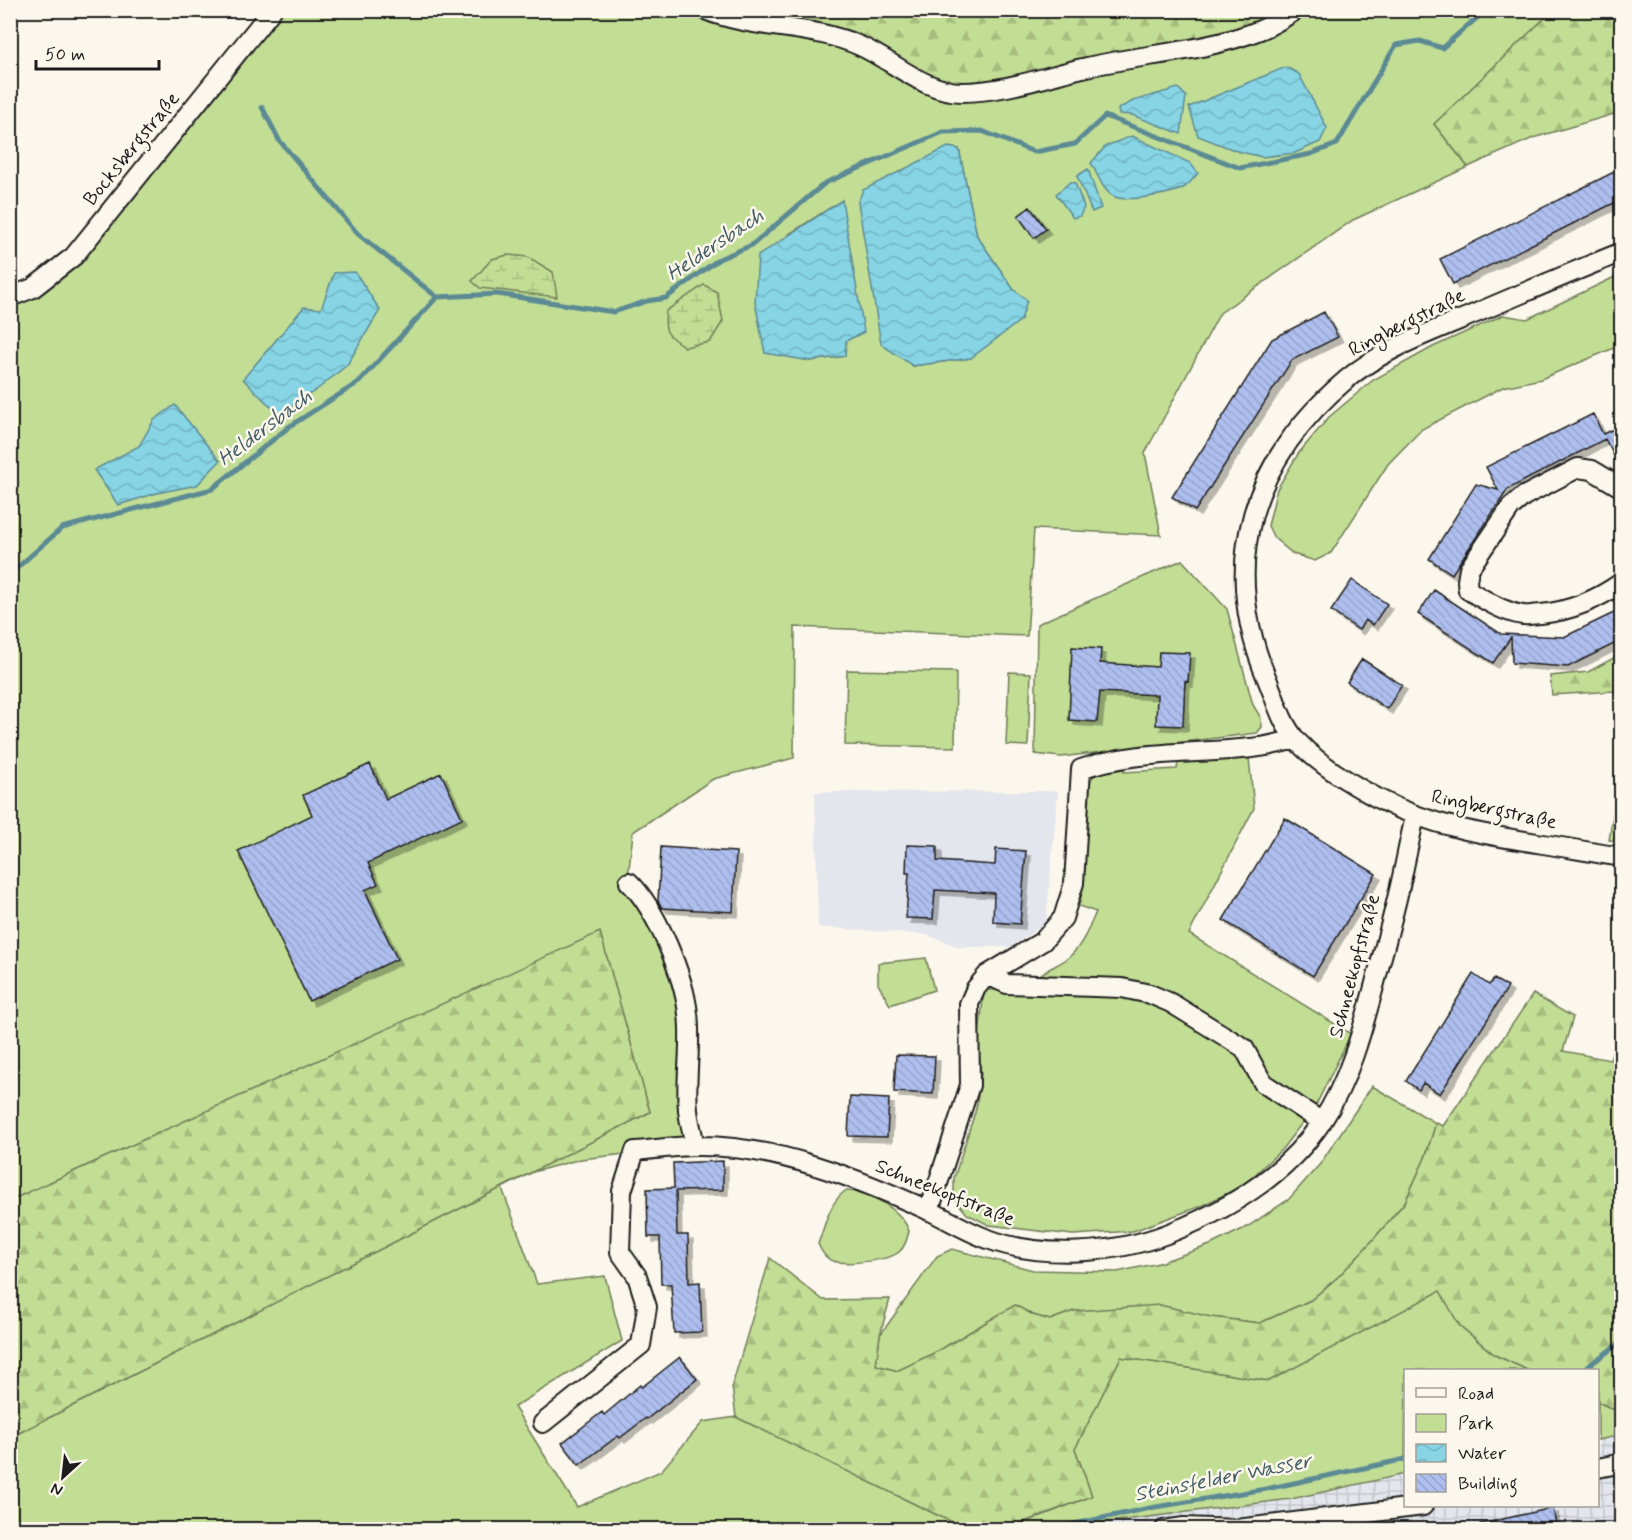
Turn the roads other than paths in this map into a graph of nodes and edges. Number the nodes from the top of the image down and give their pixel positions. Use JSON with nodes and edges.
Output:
{"nodes":[{"id":1,"x":272,"y":10,"type":"edge"},
{"id":2,"x":705,"y":10,"type":"edge"},
{"id":3,"x":1296,"y":10,"type":"edge"},
{"id":4,"x":1622,"y":252,"type":"edge"},
{"id":5,"x":10,"y":297,"type":"edge"},
{"id":6,"x":1622,"y":488,"type":"edge"},
{"id":7,"x":1622,"y":582,"type":"edge"},
{"id":8,"x":1295,"y":739,"type":"junction"},
{"id":9,"x":1416,"y":817,"type":"junction"},
{"id":10,"x":1622,"y":857,"type":"edge"},
{"id":11,"x":629,"y":882,"type":"dead end"},
{"id":12,"x":987,"y":975,"type":"junction"},
{"id":13,"x":1322,"y":1122,"type":"junction"},
{"id":14,"x":695,"y":1146,"type":"junction"},
{"id":15,"x":929,"y":1211,"type":"junction"},
{"id":16,"x":543,"y":1423,"type":"dead end"},
{"id":17,"x":1622,"y":1463,"type":"edge"},
{"id":18,"x":1599,"y":1468,"type":"edge"},
{"id":19,"x":1415,"y":1507,"type":"edge"},
{"id":20,"x":1164,"y":1530,"type":"edge"}],
"edges":[{"from":1,"to":5,"type":"street","name":"Bocksbergstraße"},
{"from":2,"to":3,"type":"street"},
{"from":4,"to":8,"type":"street","name":"Ringbergstraße"},
{"from":6,"to":7,"type":"street"},
{"from":8,"to":9,"type":"street","name":"Ringbergstraße"},
{"from":8,"to":12,"type":"street"},
{"from":9,"to":10,"type":"street","name":"Ringbergstraße"},
{"from":9,"to":13,"type":"street","name":"Schneekopfstraße"},
{"from":11,"to":14,"type":"street"},
{"from":12,"to":13,"type":"street"},
{"from":12,"to":15,"type":"street"},
{"from":13,"to":15,"type":"street","name":"Schneekopfstraße"},
{"from":14,"to":15,"type":"street","name":"Schneekopfstraße"},
{"from":14,"to":16,"type":"street","name":"Schneekopfstraße"},
{"from":17,"to":18,"type":"street"},
{"from":19,"to":20,"type":"street"}]}
